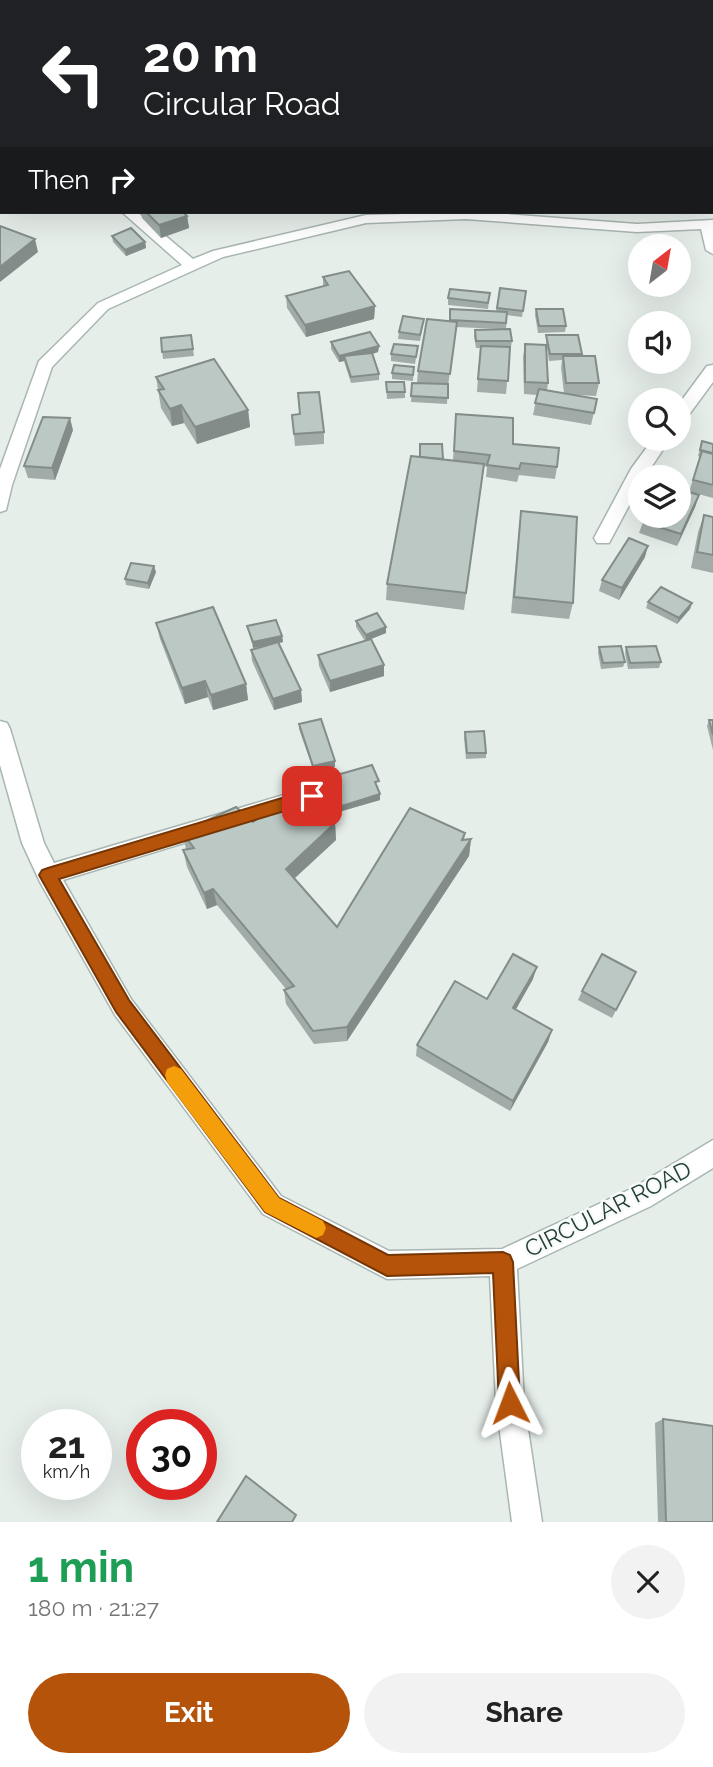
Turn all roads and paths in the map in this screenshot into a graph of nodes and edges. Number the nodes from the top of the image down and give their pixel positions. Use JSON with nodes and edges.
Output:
{"nodes":[{"id":1,"x":132,"y":214,"type":"edge"},
{"id":2,"x":710,"y":224,"type":"edge"},
{"id":3,"x":713,"y":250,"type":"edge"},
{"id":4,"x":192,"y":266,"type":"junction"},
{"id":5,"x":713,"y":370,"type":"edge"},
{"id":6,"x":691,"y":400,"type":"edge"},
{"id":7,"x":653,"y":451,"type":"edge"},
{"id":8,"x":0,"y":502,"type":"edge"},
{"id":9,"x":603,"y":538,"type":"dead end"},
{"id":10,"x":0,"y":729,"type":"edge"},
{"id":11,"x":312,"y":796,"type":"edge"},
{"id":12,"x":48,"y":875,"type":"junction"},
{"id":13,"x":713,"y":1153,"type":"edge"},
{"id":14,"x":503,"y":1262,"type":"junction"},
{"id":15,"x":527,"y":1522,"type":"edge"}],
"edges":[{"from":1,"to":4,"type":"street"},
{"from":2,"to":3,"type":"street"},
{"from":2,"to":4,"type":"street"},
{"from":4,"to":8,"type":"street"},
{"from":5,"to":6,"type":"street"},
{"from":7,"to":9,"type":"street"},
{"from":10,"to":12,"type":"street","name":"CIRCULAR ROAD"},
{"from":11,"to":12,"type":"street"},
{"from":12,"to":14,"type":"street","name":"CIRCULAR ROAD"},
{"from":13,"to":14,"type":"street","name":"CIRCULAR ROAD"},
{"from":14,"to":15,"type":"street"}]}
